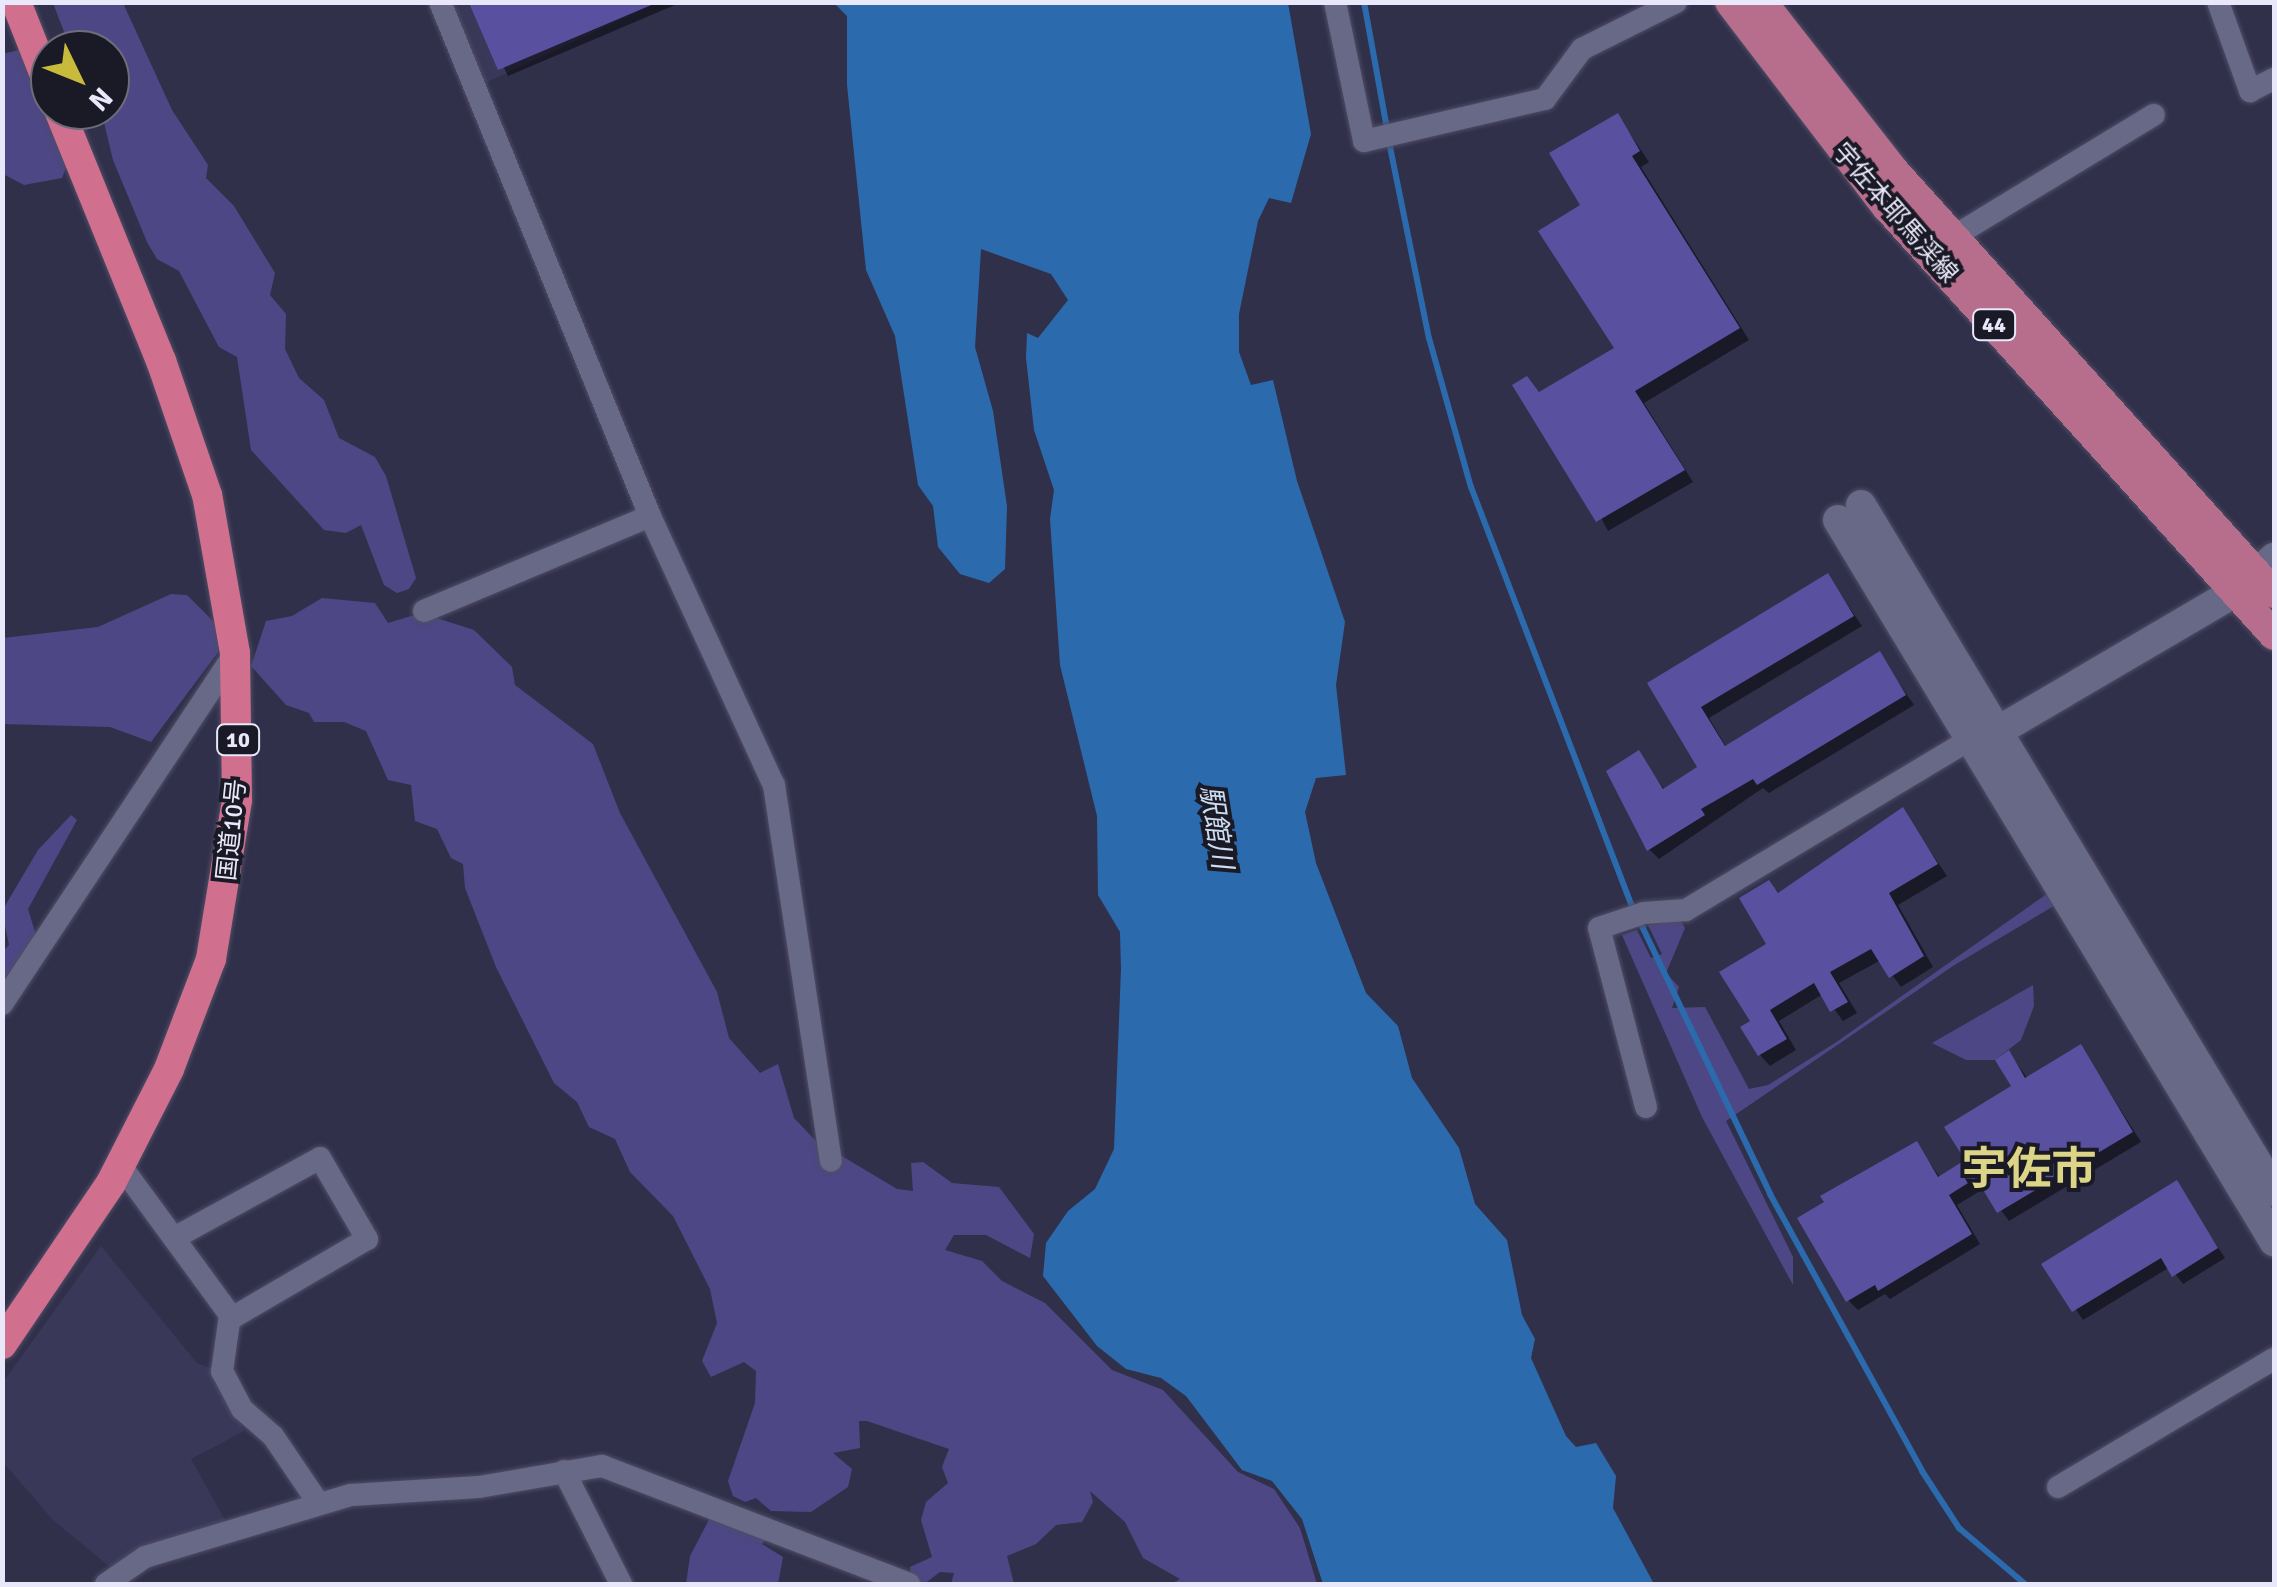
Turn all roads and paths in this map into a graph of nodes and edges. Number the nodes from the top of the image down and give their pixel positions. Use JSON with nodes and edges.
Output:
{"nodes":[{"id":1,"x":16,"y":2,"type":"edge"},
{"id":2,"x":440,"y":2,"type":"edge"},
{"id":3,"x":1335,"y":2,"type":"edge"},
{"id":4,"x":1676,"y":2,"type":"edge"},
{"id":5,"x":1730,"y":2,"type":"edge"},
{"id":6,"x":1762,"y":2,"type":"edge"},
{"id":7,"x":2218,"y":2,"type":"edge"},
{"id":8,"x":30,"y":37,"type":"edge"},
{"id":9,"x":2274,"y":79,"type":"edge"},
{"id":10,"x":2154,"y":114,"type":"dead end"},
{"id":11,"x":67,"y":130,"type":"edge"},
{"id":12,"x":1952,"y":236,"type":"junction"},
{"id":13,"x":1850,"y":512,"type":"dead end"},
{"id":14,"x":650,"y":516,"type":"junction"},
{"id":15,"x":2260,"y":579,"type":"edge"},
{"id":16,"x":424,"y":610,"type":"dead end"},
{"id":17,"x":2274,"y":635,"type":"edge"},
{"id":18,"x":234,"y":653,"type":"junction"},
{"id":19,"x":1981,"y":739,"type":"junction"},
{"id":20,"x":2,"y":1004,"type":"edge"},
{"id":21,"x":1646,"y":1107,"type":"dead end"},
{"id":22,"x":830,"y":1161,"type":"dead end"},
{"id":23,"x":121,"y":1166,"type":"junction"},
{"id":24,"x":2274,"y":1191,"type":"edge"},
{"id":25,"x":174,"y":1238,"type":"junction"},
{"id":26,"x":2274,"y":1241,"type":"edge"},
{"id":27,"x":230,"y":1320,"type":"junction"},
{"id":28,"x":2,"y":1344,"type":"edge"},
{"id":29,"x":2274,"y":1359,"type":"edge"},
{"id":30,"x":564,"y":1471,"type":"junction"},
{"id":31,"x":2058,"y":1487,"type":"dead end"},
{"id":32,"x":319,"y":1504,"type":"junction"},
{"id":33,"x":106,"y":1584,"type":"edge"},
{"id":34,"x":621,"y":1584,"type":"edge"},
{"id":35,"x":909,"y":1584,"type":"edge"}],
"edges":[{"from":1,"to":8,"type":"highway"},
{"from":2,"to":14,"type":"street"},
{"from":3,"to":4,"type":"street"},
{"from":5,"to":15,"type":"main road","name":"宇佐本耶馬渓線","number":"44"},
{"from":6,"to":12,"type":"main road","name":"宇佐本耶馬渓線","number":"44"},
{"from":7,"to":9,"type":"street"},
{"from":10,"to":12,"type":"street"},
{"from":11,"to":18,"type":"highway","name":"国道10号","number":"10"},
{"from":12,"to":15,"type":"main road","name":"宇佐本耶馬渓線","number":"44"},
{"from":13,"to":19,"type":"street"},
{"from":14,"to":16,"type":"street"},
{"from":14,"to":22,"type":"street"},
{"from":15,"to":17,"type":"main road","name":"宇佐本耶馬渓線","number":"44"},
{"from":15,"to":19,"type":"street"},
{"from":18,"to":20,"type":"street"},
{"from":18,"to":23,"type":"highway","name":"国道10号","number":"10"},
{"from":19,"to":21,"type":"street"},
{"from":19,"to":24,"type":"street"},
{"from":19,"to":26,"type":"street"},
{"from":23,"to":25,"type":"street"},
{"from":23,"to":28,"type":"highway","name":"国道10号","number":"10"},
{"from":25,"to":27,"type":"street"},
{"from":25,"to":27,"type":"street"},
{"from":27,"to":32,"type":"street"},
{"from":29,"to":31,"type":"street"},
{"from":30,"to":32,"type":"street"},
{"from":30,"to":34,"type":"street"},
{"from":30,"to":35,"type":"street"},
{"from":32,"to":33,"type":"street"}]}
